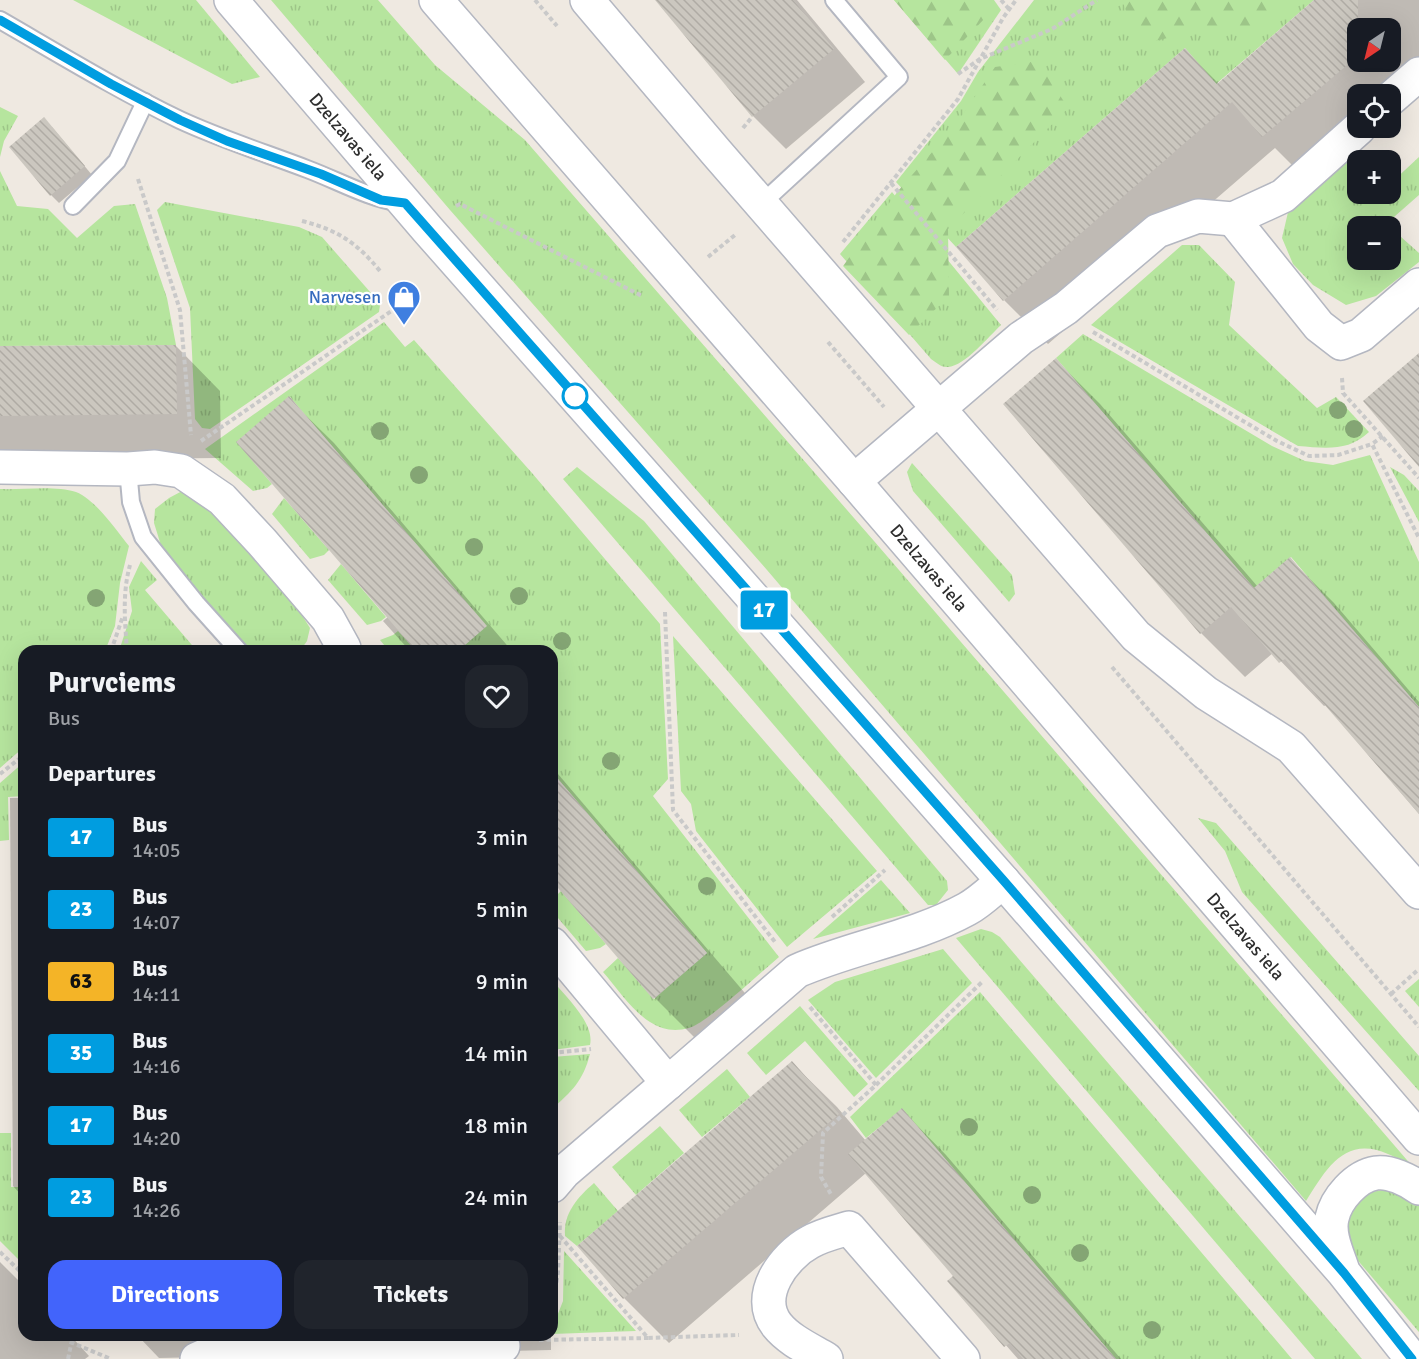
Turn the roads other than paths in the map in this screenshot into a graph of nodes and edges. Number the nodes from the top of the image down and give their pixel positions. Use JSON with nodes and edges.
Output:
{"nodes":[{"id":1,"x":231,"y":0,"type":"edge"},
{"id":2,"x":436,"y":0,"type":"edge"},
{"id":3,"x":587,"y":0,"type":"edge"},
{"id":4,"x":834,"y":0,"type":"edge"},
{"id":5,"x":0,"y":20,"type":"edge"},
{"id":6,"x":1419,"y":74,"type":"edge"},
{"id":7,"x":1401,"y":90,"type":"edge"},
{"id":8,"x":145,"y":102,"type":"junction"},
{"id":9,"x":1348,"y":138,"type":"edge"},
{"id":10,"x":405,"y":203,"type":"junction"},
{"id":11,"x":761,"y":204,"type":"junction"},
{"id":12,"x":73,"y":206,"type":"dead end"},
{"id":13,"x":1233,"y":219,"type":"junction"},
{"id":14,"x":1419,"y":285,"type":"edge"},
{"id":15,"x":938,"y":407,"type":"junction"},
{"id":16,"x":0,"y":467,"type":"edge"},
{"id":17,"x":128,"y":469,"type":"junction"},
{"id":18,"x":854,"y":481,"type":"junction"},
{"id":19,"x":234,"y":645,"type":"edge"},
{"id":20,"x":342,"y":645,"type":"edge"},
{"id":21,"x":1004,"y":881,"type":"junction"},
{"id":22,"x":1419,"y":892,"type":"edge"},
{"id":23,"x":558,"y":951,"type":"edge"},
{"id":24,"x":668,"y":1083,"type":"junction"},
{"id":25,"x":1419,"y":1138,"type":"edge"},
{"id":26,"x":558,"y":1179,"type":"edge"},
{"id":27,"x":1419,"y":1188,"type":"edge"},
{"id":28,"x":1344,"y":1273,"type":"junction"},
{"id":29,"x":514,"y":1345,"type":"edge"},
{"id":30,"x":197,"y":1359,"type":"edge"},
{"id":31,"x":826,"y":1359,"type":"edge"},
{"id":32,"x":963,"y":1359,"type":"edge"},
{"id":33,"x":1412,"y":1359,"type":"edge"}],
"edges":[{"from":1,"to":10,"type":"street","name":"Dzelzavas iela"},
{"from":2,"to":18,"type":"street","name":"Dzelzavas iela"},
{"from":3,"to":11,"type":"street"},
{"from":4,"to":11,"type":"lane"},
{"from":5,"to":8,"type":"lane"},
{"from":6,"to":7,"type":"street"},
{"from":8,"to":10,"type":"lane"},
{"from":8,"to":12,"type":"lane"},
{"from":9,"to":13,"type":"street"},
{"from":10,"to":21,"type":"street","name":"Dzelzavas iela"},
{"from":11,"to":15,"type":"street"},
{"from":13,"to":14,"type":"street"},
{"from":13,"to":15,"type":"street"},
{"from":15,"to":18,"type":"street"},
{"from":15,"to":22,"type":"street"},
{"from":16,"to":17,"type":"street"},
{"from":17,"to":19,"type":"lane"},
{"from":17,"to":20,"type":"street"},
{"from":18,"to":25,"type":"street","name":"Dzelzavas iela"},
{"from":21,"to":24,"type":"street"},
{"from":21,"to":28,"type":"street","name":"Dzelzavas iela"},
{"from":23,"to":24,"type":"street"},
{"from":24,"to":26,"type":"street"},
{"from":27,"to":28,"type":"street"},
{"from":28,"to":33,"type":"street","name":"Dzelzavas iela"},
{"from":29,"to":30,"type":"street"},
{"from":31,"to":32,"type":"street"}]}
